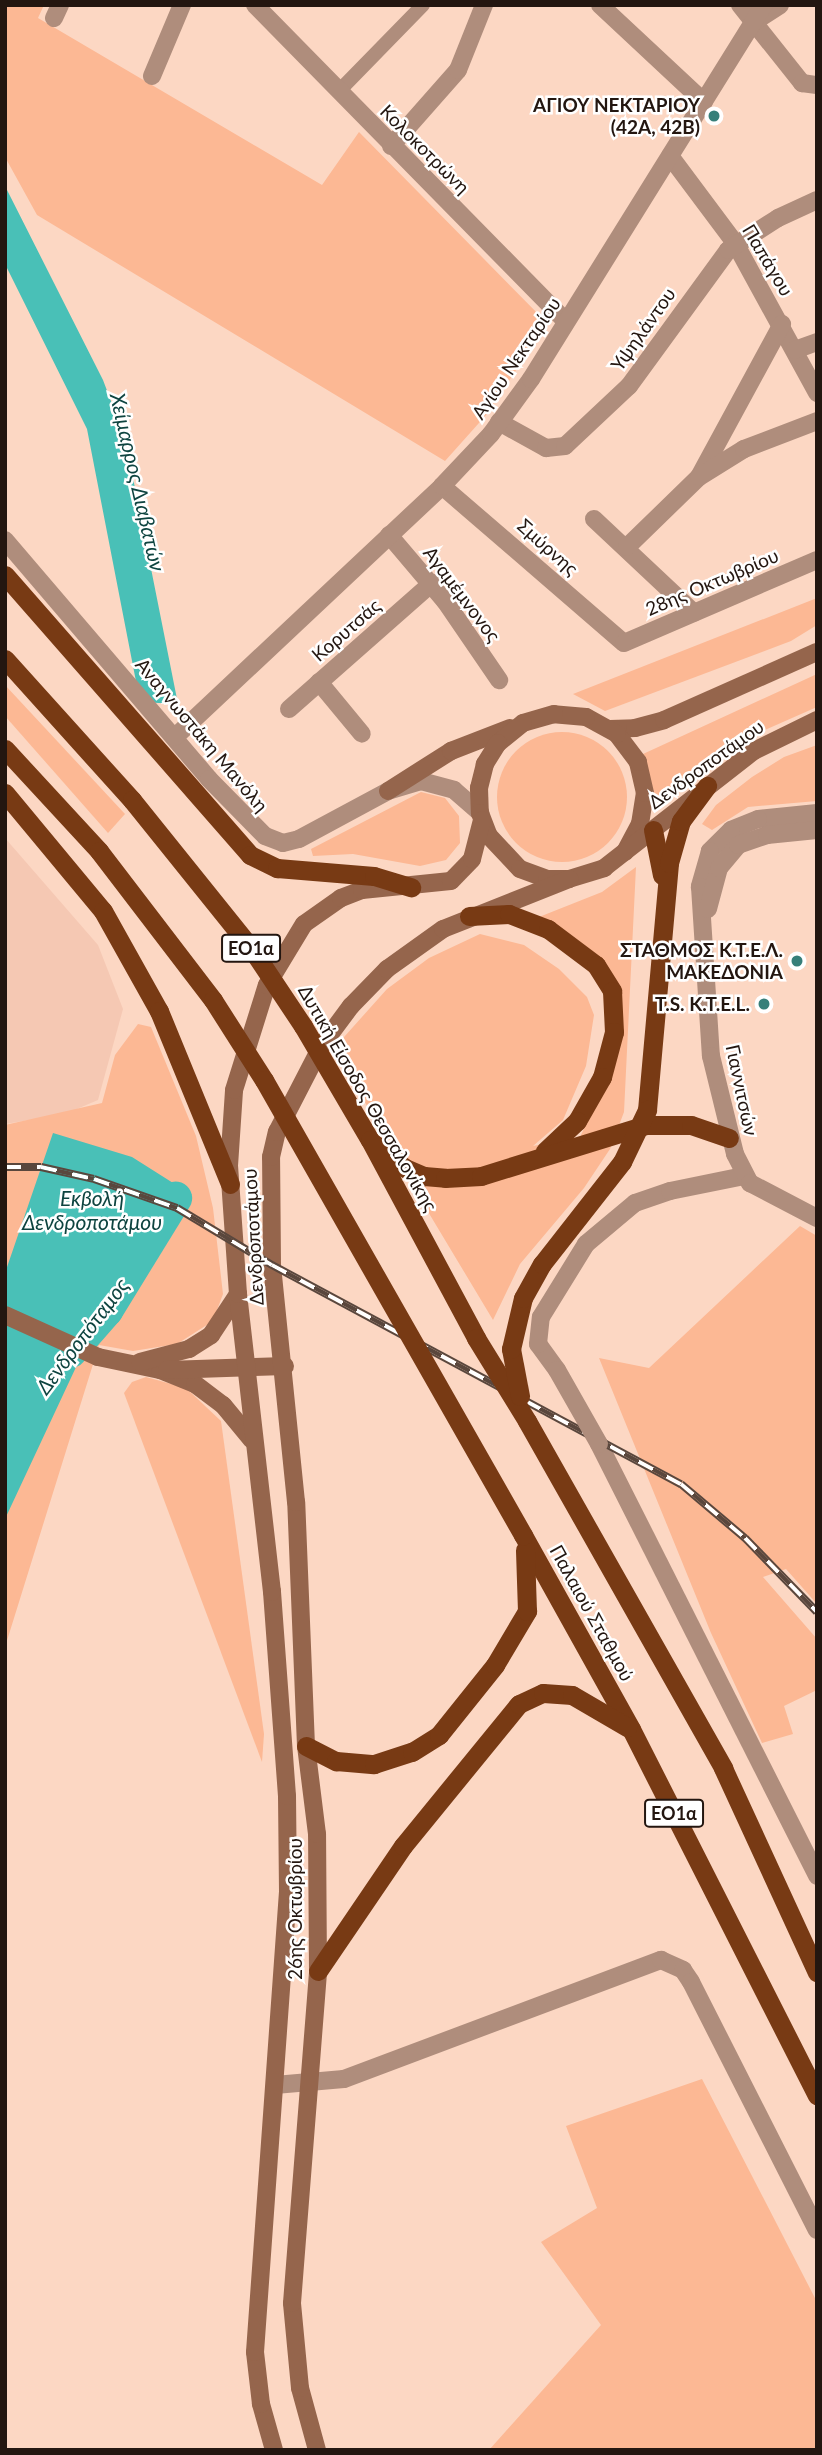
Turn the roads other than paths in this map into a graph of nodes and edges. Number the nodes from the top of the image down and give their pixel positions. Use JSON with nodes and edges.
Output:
{"nodes":[{"id":1,"x":182,"y":5,"type":"edge"},
{"id":2,"x":255,"y":5,"type":"edge"},
{"id":3,"x":423,"y":5,"type":"edge"},
{"id":4,"x":484,"y":5,"type":"edge"},
{"id":5,"x":600,"y":5,"type":"edge"},
{"id":6,"x":740,"y":5,"type":"edge"},
{"id":7,"x":764,"y":5,"type":"edge"},
{"id":8,"x":780,"y":5,"type":"edge"},
{"id":9,"x":754,"y":22,"type":"junction"},
{"id":10,"x":152,"y":76,"type":"dead end"},
{"id":11,"x":817,"y":85,"type":"edge"},
{"id":12,"x":339,"y":91,"type":"junction"},
{"id":13,"x":704,"y":102,"type":"junction"},
{"id":14,"x":391,"y":146,"type":"junction"},
{"id":15,"x":670,"y":156,"type":"junction"},
{"id":16,"x":817,"y":200,"type":"edge"},
{"id":17,"x":735,"y":243,"type":"junction"},
{"id":18,"x":566,"y":321,"type":"junction"},
{"id":19,"x":782,"y":324,"type":"junction"},
{"id":20,"x":817,"y":342,"type":"edge"},
{"id":21,"x":795,"y":350,"type":"junction"},
{"id":22,"x":817,"y":393,"type":"edge"},
{"id":23,"x":817,"y":421,"type":"edge"},
{"id":24,"x":499,"y":422,"type":"junction"},
{"id":25,"x":699,"y":477,"type":"junction"},
{"id":26,"x":442,"y":486,"type":"junction"},
{"id":27,"x":594,"y":519,"type":"dead end"},
{"id":28,"x":389,"y":535,"type":"junction"},
{"id":29,"x":5,"y":540,"type":"edge"},
{"id":30,"x":626,"y":547,"type":"junction"},
{"id":31,"x":817,"y":560,"type":"edge"},
{"id":32,"x":5,"y":575,"type":"edge"},
{"id":33,"x":432,"y":583,"type":"junction"},
{"id":34,"x":694,"y":612,"type":"junction"},
{"id":35,"x":624,"y":643,"type":"joint"},
{"id":36,"x":817,"y":652,"type":"edge"},
{"id":37,"x":5,"y":659,"type":"edge"},
{"id":38,"x":499,"y":680,"type":"dead end"},
{"id":39,"x":320,"y":682,"type":"junction"},
{"id":40,"x":289,"y":709,"type":"dead end"},
{"id":41,"x":817,"y":720,"type":"edge"},
{"id":42,"x":516,"y":726,"type":"junction"},
{"id":43,"x":610,"y":729,"type":"junction"},
{"id":44,"x":817,"y":729,"type":"edge"},
{"id":45,"x":793,"y":730,"type":"junction"},
{"id":46,"x":362,"y":734,"type":"dead end"},
{"id":47,"x":175,"y":737,"type":"junction"},
{"id":48,"x":5,"y":749,"type":"edge"},
{"id":49,"x":707,"y":786,"type":"junction"},
{"id":50,"x":388,"y":791,"type":"junction"},
{"id":51,"x":5,"y":793,"type":"edge"},
{"id":52,"x":645,"y":804,"type":"junction"},
{"id":53,"x":817,"y":813,"type":"edge"},
{"id":54,"x":481,"y":817,"type":"junction"},
{"id":55,"x":653,"y":830,"type":"junction"},
{"id":56,"x":817,"y":830,"type":"edge"},
{"id":57,"x":625,"y":852,"type":"junction"},
{"id":58,"x":569,"y":879,"type":"junction"},
{"id":59,"x":411,"y":887,"type":"junction"},
{"id":60,"x":664,"y":890,"type":"junction"},
{"id":61,"x":469,"y":916,"type":"junction"},
{"id":62,"x":706,"y":926,"type":"junction"},
{"id":63,"x":729,"y":1138,"type":"junction"},
{"id":64,"x":370,"y":1140,"type":"junction"},
{"id":65,"x":526,"y":1163,"type":"junction"},
{"id":66,"x":744,"y":1176,"type":"junction"},
{"id":67,"x":230,"y":1184,"type":"junction"},
{"id":68,"x":817,"y":1218,"type":"edge"},
{"id":69,"x":238,"y":1294,"type":"junction"},
{"id":70,"x":5,"y":1315,"type":"edge"},
{"id":71,"x":125,"y":1363,"type":"junction"},
{"id":72,"x":285,"y":1366,"type":"junction"},
{"id":73,"x":244,"y":1368,"type":"junction"},
{"id":74,"x":160,"y":1370,"type":"junction"},
{"id":75,"x":527,"y":1420,"type":"junction"},
{"id":76,"x":252,"y":1440,"type":"junction"},
{"id":77,"x":523,"y":1535,"type":"junction"},
{"id":78,"x":631,"y":1729,"type":"junction"},
{"id":79,"x":306,"y":1746,"type":"junction"},
{"id":80,"x":817,"y":1876,"type":"edge"},
{"id":81,"x":318,"y":1971,"type":"junction"},
{"id":82,"x":817,"y":1972,"type":"edge"},
{"id":83,"x":275,"y":2085,"type":"junction"},
{"id":84,"x":309,"y":2085,"type":"junction"},
{"id":85,"x":817,"y":2096,"type":"edge"},
{"id":86,"x":817,"y":2230,"type":"edge"},
{"id":87,"x":274,"y":2450,"type":"edge"},
{"id":88,"x":317,"y":2450,"type":"edge"}],
"edges":[{"from":1,"to":10,"type":"street"},
{"from":2,"to":12,"type":"street","name":"Κολοκοτρώνη"},
{"from":3,"to":12,"type":"street"},
{"from":4,"to":14,"type":"street"},
{"from":5,"to":13,"type":"street"},
{"from":6,"to":9,"type":"street"},
{"from":7,"to":9,"type":"street","name":"Αγίου Νεκταρίου"},
{"from":8,"to":9,"type":"street"},
{"from":9,"to":11,"type":"street"},
{"from":9,"to":13,"type":"street","name":"Αγίου Νεκταρίου"},
{"from":12,"to":14,"type":"street","name":"Κολοκοτρώνη"},
{"from":13,"to":15,"type":"street","name":"Αγίου Νεκταρίου"},
{"from":14,"to":18,"type":"street","name":"Κολοκοτρώνη"},
{"from":15,"to":17,"type":"street","name":"Παπάγου"},
{"from":15,"to":18,"type":"street","name":"Αγίου Νεκταρίου"},
{"from":16,"to":17,"type":"street","name":"Υψηλάντου"},
{"from":17,"to":19,"type":"street","name":"Παπάγου"},
{"from":17,"to":24,"type":"street","name":"Υψηλάντου"},
{"from":18,"to":24,"type":"street","name":"Αγίου Νεκταρίου"},
{"from":19,"to":21,"type":"street","name":"Παπάγου"},
{"from":19,"to":25,"type":"street"},
{"from":20,"to":21,"type":"street"},
{"from":21,"to":22,"type":"street","name":"Παπάγου"},
{"from":23,"to":25,"type":"street"},
{"from":24,"to":26,"type":"street","name":"Αγίου Νεκταρίου"},
{"from":25,"to":30,"type":"street"},
{"from":26,"to":28,"type":"street","name":"Αγίου Νεκταρίου"},
{"from":26,"to":35,"type":"street","name":"Σμύρνης"},
{"from":27,"to":30,"type":"street"},
{"from":28,"to":33,"type":"street","name":"Αγαμέμνονος"},
{"from":28,"to":47,"type":"street","name":"Αγίου Νεκταρίου"},
{"from":29,"to":47,"type":"street","name":"Αναγνωστάκη Μανόλη"},
{"from":30,"to":34,"type":"street"},
{"from":31,"to":34,"type":"street","name":"28ης Οκτωβρίου"},
{"from":32,"to":59,"type":"highway"},
{"from":33,"to":38,"type":"street","name":"Αγαμέμνονος"},
{"from":33,"to":39,"type":"street","name":"Κορυτσάς"},
{"from":34,"to":35,"type":"street","name":"28ης Οκτωβρίου"},
{"from":36,"to":43,"type":"main road","name":"Δενδροποτάμου"},
{"from":37,"to":64,"type":"highway","name":"Δυτική Είσοδος Θεσσαλονίκης","number":"ΕΟ1α","bridge":true},
{"from":39,"to":40,"type":"street","name":"Κορυτσάς"},
{"from":39,"to":46,"type":"street"},
{"from":41,"to":45,"type":"main road","name":"Δενδροποτάμου"},
{"from":42,"to":43,"type":"main road","name":"Δενδροποτάμου"},
{"from":42,"to":50,"type":"main road"},
{"from":42,"to":54,"type":"main road","name":"Δενδροποτάμου"},
{"from":43,"to":52,"type":"main road","name":"Δενδροποτάμου"},
{"from":44,"to":45,"type":"street"},
{"from":45,"to":49,"type":"main road","name":"Δενδροποτάμου"},
{"from":47,"to":50,"type":"street","name":"Αναγνωστάκη Μανόλη"},
{"from":48,"to":77,"type":"highway","name":"Παλαιού Σταθμού","number":"ΕΟ1α","bridge":true},
{"from":49,"to":55,"type":"main road","name":"Δενδροποτάμου"},
{"from":49,"to":60,"type":"highway"},
{"from":50,"to":54,"type":"street","name":"Αναγνωστάκη Μανόλη"},
{"from":51,"to":67,"type":"highway"},
{"from":52,"to":55,"type":"main road"},
{"from":52,"to":57,"type":"main road","name":"Δενδροποτάμου"},
{"from":53,"to":62,"type":"street","name":"Γιαννιτσών"},
{"from":54,"to":58,"type":"main road","name":"Δενδροποτάμου"},
{"from":54,"to":59,"type":"main road"},
{"from":55,"to":57,"type":"main road","name":"Δενδροποτάμου"},
{"from":55,"to":60,"type":"highway"},
{"from":56,"to":62,"type":"street","name":"Γιαννιτσών"},
{"from":57,"to":58,"type":"main road","name":"Δενδροποτάμου"},
{"from":58,"to":61,"type":"main road","name":"Δενδροποτάμου"},
{"from":59,"to":67,"type":"main road","name":"Δενδροποτάμου"},
{"from":60,"to":75,"type":"highway","bridge":true},
{"from":61,"to":65,"type":"highway"},
{"from":61,"to":72,"type":"main road","name":"Δενδροποτάμου"},
{"from":62,"to":63,"type":"street","name":"Γιαννιτσών"},
{"from":63,"to":65,"type":"highway"},
{"from":63,"to":66,"type":"street","name":"Γιαννιτσών"},
{"from":64,"to":65,"type":"highway","bridge":true},
{"from":64,"to":75,"type":"highway","name":"Δυτική Είσοδος Θεσσαλονίκης","number":"ΕΟ1α","bridge":true},
{"from":66,"to":68,"type":"street"},
{"from":66,"to":80,"type":"street","bridge":true},
{"from":67,"to":69,"type":"main road","name":"Δενδροποτάμου"},
{"from":69,"to":71,"type":"main road"},
{"from":69,"to":73,"type":"main road","name":"Δενδροποτάμου"},
{"from":70,"to":71,"type":"main road"},
{"from":71,"to":74,"type":"main road"},
{"from":72,"to":73,"type":"main road"},
{"from":72,"to":79,"type":"main road","name":"26ης Οκτωβρίου"},
{"from":73,"to":74,"type":"main road"},
{"from":73,"to":76,"type":"main road","name":"26ης Οκτωβρίου"},
{"from":74,"to":76,"type":"main road"},
{"from":75,"to":82,"type":"highway","name":"Παλαιού Σταθμού","number":"ΕΟ1α"},
{"from":76,"to":83,"type":"main road","name":"26ης Οκτωβρίου"},
{"from":77,"to":78,"type":"highway","name":"Παλαιού Σταθμού","number":"ΕΟ1α"},
{"from":77,"to":79,"type":"highway"},
{"from":78,"to":81,"type":"highway"},
{"from":78,"to":85,"type":"highway","name":"Παλαιού Σταθμού","number":"ΕΟ1α"},
{"from":79,"to":81,"type":"main road","name":"26ης Οκτωβρίου"},
{"from":81,"to":84,"type":"main road","name":"26ης Οκτωβρίου"},
{"from":83,"to":84,"type":"street"},
{"from":83,"to":87,"type":"main road","name":"26ης Οκτωβρίου"},
{"from":84,"to":86,"type":"street"},
{"from":84,"to":88,"type":"main road","name":"26ης Οκτωβρίου"}]}
